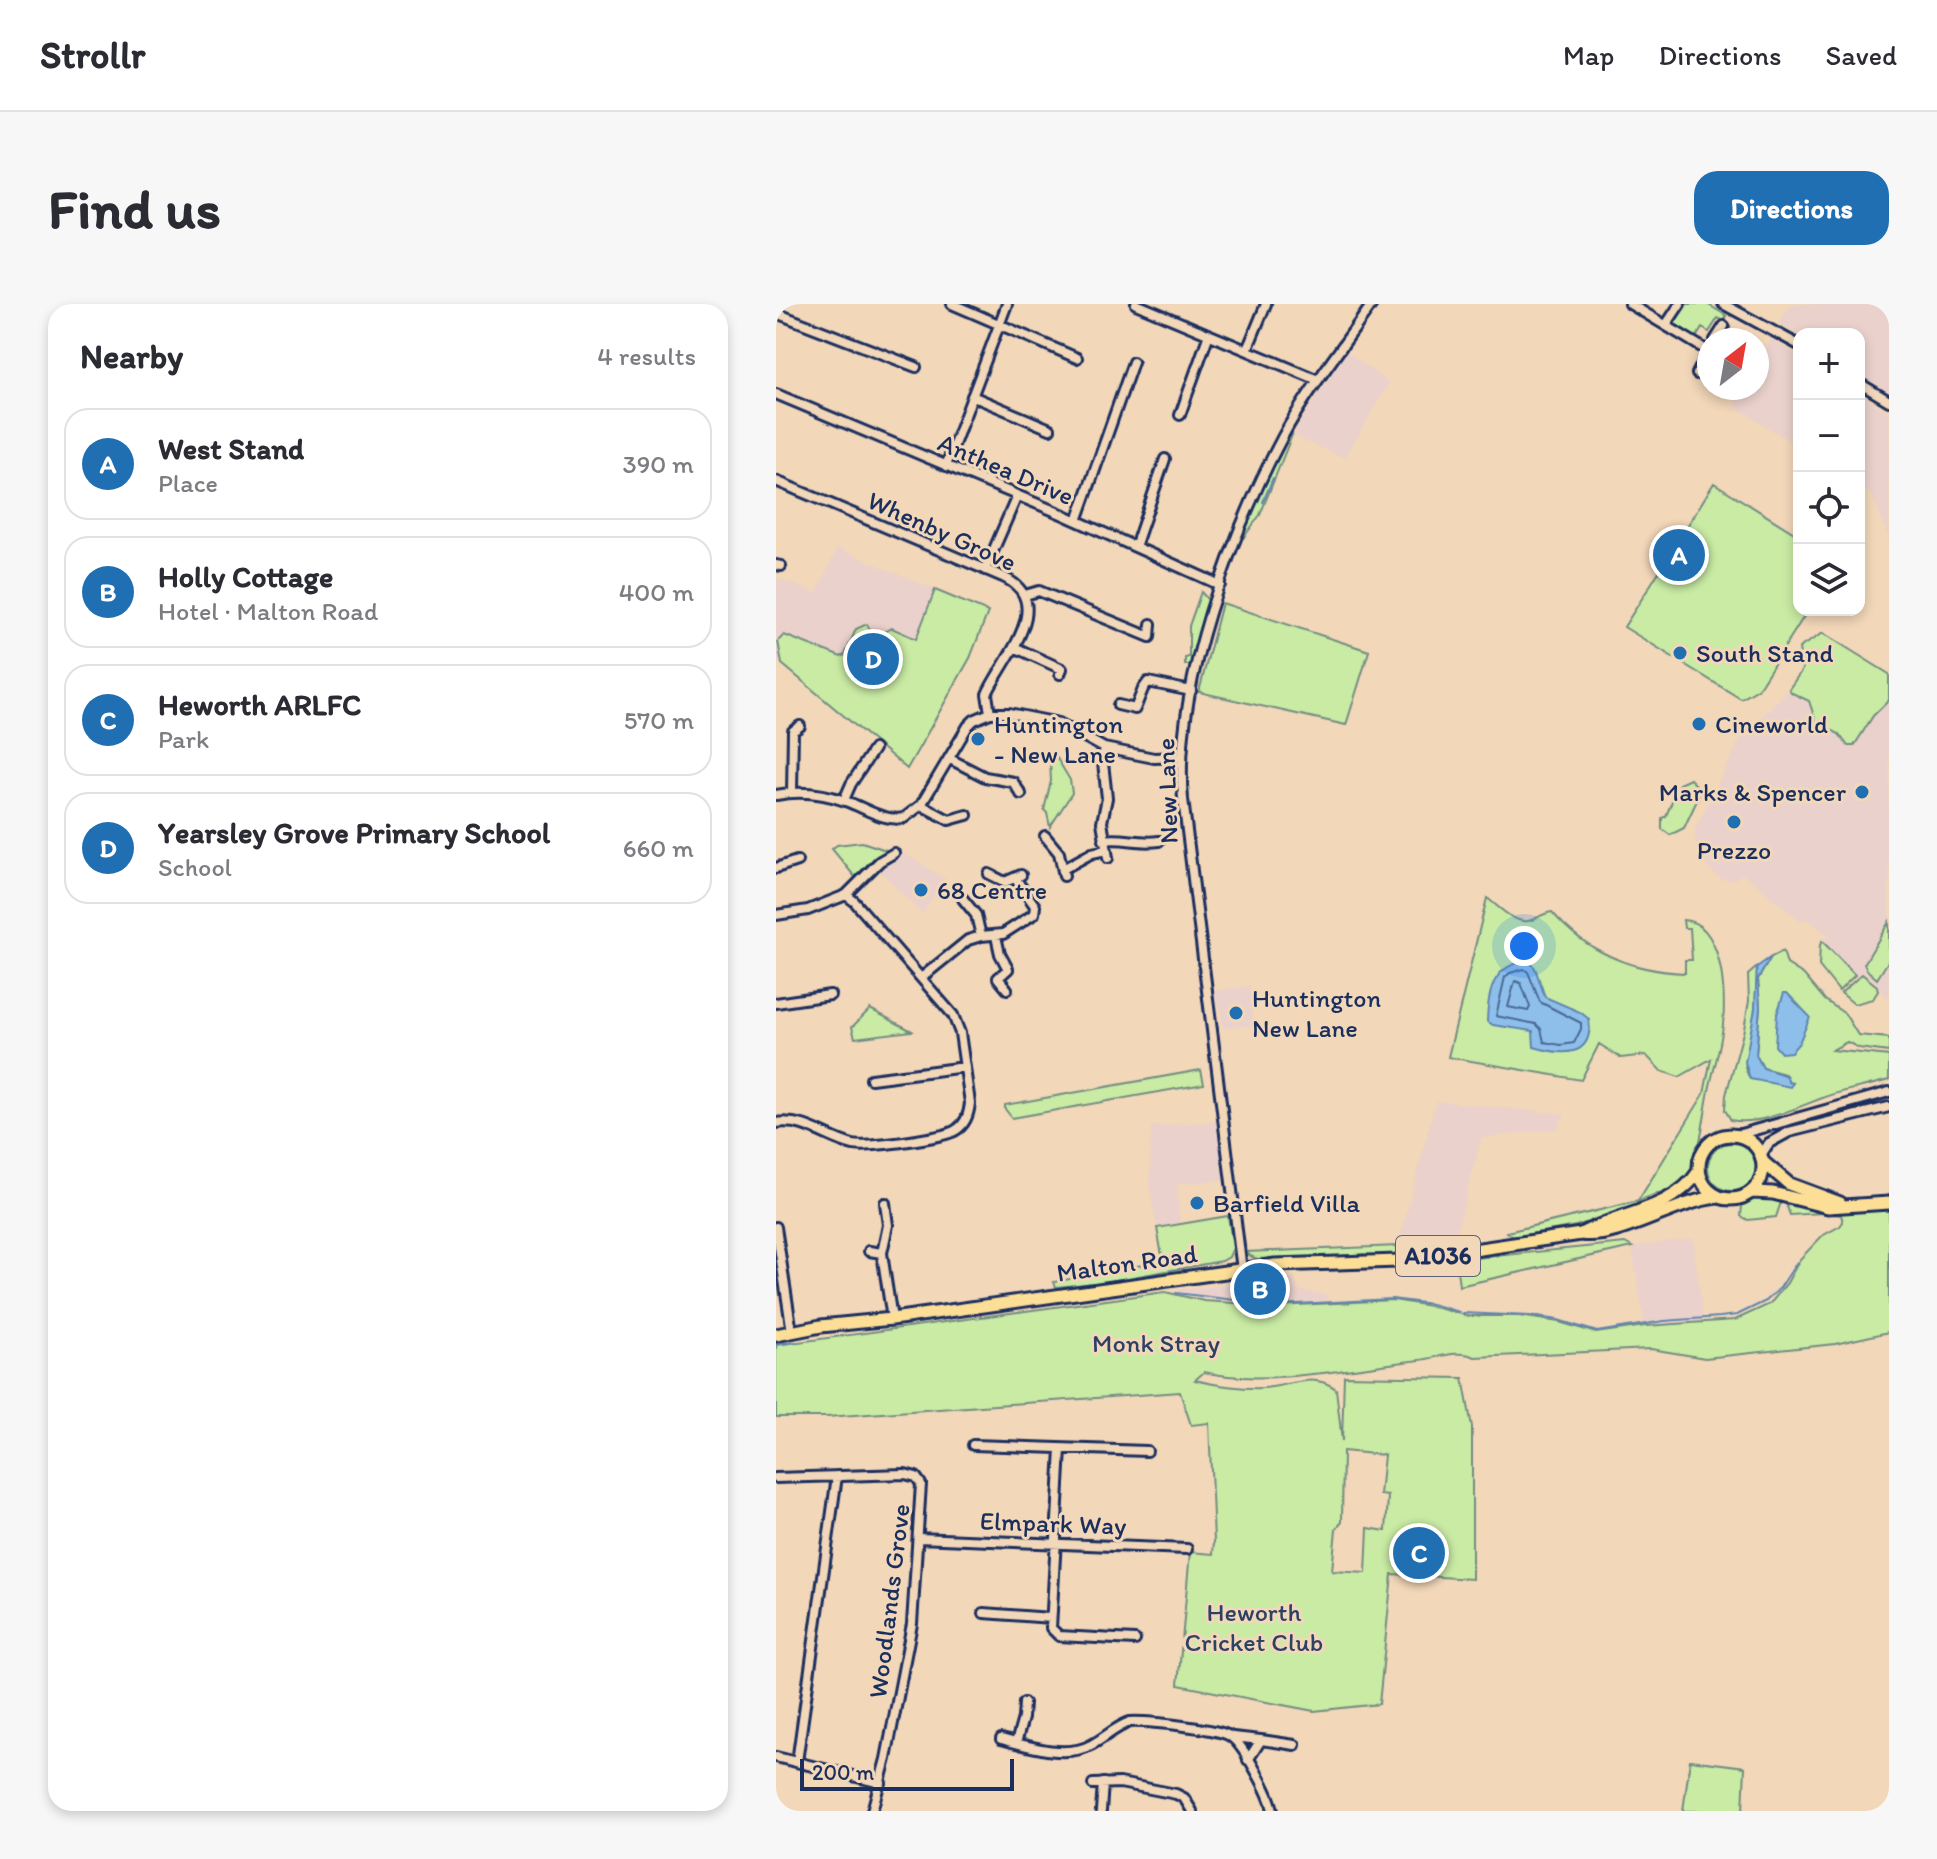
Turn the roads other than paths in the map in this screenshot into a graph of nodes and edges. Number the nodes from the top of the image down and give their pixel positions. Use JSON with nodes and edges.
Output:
{"nodes":[{"id":1,"x":952,"y":304,"type":"edge"},
{"id":2,"x":1007,"y":304,"type":"edge"},
{"id":3,"x":1136,"y":304,"type":"edge"},
{"id":4,"x":1266,"y":304,"type":"edge"},
{"id":5,"x":1372,"y":304,"type":"edge"},
{"id":6,"x":1680,"y":304,"type":"edge"},
{"id":7,"x":1723,"y":304,"type":"edge"},
{"id":8,"x":1632,"y":305,"type":"edge"},
{"id":9,"x":776,"y":313,"type":"edge"},
{"id":10,"x":999,"y":325,"type":"junction"},
{"id":11,"x":1666,"y":325,"type":"junction"},
{"id":12,"x":1209,"y":334,"type":"junction"},
{"id":13,"x":1793,"y":342,"type":"edge"},
{"id":14,"x":1697,"y":343,"type":"edge"},
{"id":15,"x":1247,"y":350,"type":"junction"},
{"id":16,"x":1077,"y":358,"type":"dead end"},
{"id":17,"x":1133,"y":362,"type":"dead end"},
{"id":18,"x":916,"y":366,"type":"dead end"},
{"id":19,"x":1318,"y":380,"type":"junction"},
{"id":20,"x":1865,"y":387,"type":"edge"},
{"id":21,"x":776,"y":394,"type":"edge"},
{"id":22,"x":972,"y":396,"type":"junction"},
{"id":23,"x":1889,"y":401,"type":"edge"},
{"id":24,"x":1180,"y":415,"type":"dead end"},
{"id":25,"x":1050,"y":429,"type":"dead end"},
{"id":26,"x":1164,"y":459,"type":"dead end"},
{"id":27,"x":946,"y":466,"type":"junction"},
{"id":28,"x":776,"y":481,"type":"edge"},
{"id":29,"x":1017,"y":496,"type":"junction"},
{"id":30,"x":1077,"y":521,"type":"junction"},
{"id":31,"x":1135,"y":547,"type":"junction"},
{"id":32,"x":985,"y":570,"type":"junction"},
{"id":33,"x":1220,"y":585,"type":"junction"},
{"id":34,"x":1025,"y":595,"type":"junction"},
{"id":35,"x":1151,"y":624,"type":"dead end"},
{"id":36,"x":1150,"y":637,"type":"junction"},
{"id":37,"x":1014,"y":647,"type":"junction"},
{"id":38,"x":1150,"y":648,"type":"dead end"},
{"id":39,"x":1063,"y":671,"type":"dead end"},
{"id":40,"x":1191,"y":691,"type":"junction"},
{"id":41,"x":1118,"y":705,"type":"dead end"},
{"id":42,"x":990,"y":713,"type":"junction"},
{"id":43,"x":800,"y":726,"type":"dead end"},
{"id":44,"x":1104,"y":748,"type":"junction"},
{"id":45,"x":874,"y":749,"type":"dead end"},
{"id":46,"x":1180,"y":757,"type":"junction"},
{"id":47,"x":950,"y":759,"type":"junction"},
{"id":48,"x":1026,"y":780,"type":"dead end"},
{"id":49,"x":792,"y":793,"type":"junction"},
{"id":50,"x":776,"y":795,"type":"edge"},
{"id":51,"x":844,"y":800,"type":"junction"},
{"id":52,"x":921,"y":805,"type":"junction"},
{"id":53,"x":967,"y":815,"type":"dead end"},
{"id":54,"x":1045,"y":836,"type":"dead end"},
{"id":55,"x":1159,"y":841,"type":"dead end"},
{"id":56,"x":1106,"y":849,"type":"junction"},
{"id":57,"x":894,"y":853,"type":"dead end"},
{"id":58,"x":797,"y":861,"type":"dead end"},
{"id":59,"x":776,"y":868,"type":"edge"},
{"id":60,"x":989,"y":874,"type":"dead end"},
{"id":61,"x":846,"y":895,"type":"junction"},
{"id":62,"x":963,"y":899,"type":"dead end"},
{"id":63,"x":776,"y":915,"type":"edge"},
{"id":64,"x":981,"y":936,"type":"junction"},
{"id":65,"x":996,"y":936,"type":"junction"},
{"id":66,"x":921,"y":978,"type":"junction"},
{"id":67,"x":1007,"y":989,"type":"dead end"},
{"id":68,"x":830,"y":995,"type":"dead end"},
{"id":69,"x":776,"y":1003,"type":"edge"},
{"id":70,"x":965,"y":1067,"type":"junction"},
{"id":71,"x":871,"y":1079,"type":"dead end"},
{"id":72,"x":1889,"y":1092,"type":"edge"},
{"id":73,"x":1889,"y":1107,"type":"edge"},
{"id":74,"x":776,"y":1123,"type":"edge"},
{"id":75,"x":1737,"y":1135,"type":"junction"},
{"id":76,"x":1762,"y":1159,"type":"junction"},
{"id":77,"x":1699,"y":1171,"type":"junction"},
{"id":78,"x":1752,"y":1192,"type":"junction"},
{"id":79,"x":1717,"y":1197,"type":"junction"},
{"id":80,"x":885,"y":1203,"type":"dead end"},
{"id":81,"x":1889,"y":1203,"type":"edge"},
{"id":82,"x":1844,"y":1205,"type":"junction"},
{"id":83,"x":776,"y":1227,"type":"edge"},
{"id":84,"x":1581,"y":1234,"type":"junction"},
{"id":85,"x":869,"y":1251,"type":"dead end"},
{"id":86,"x":882,"y":1253,"type":"junction"},
{"id":87,"x":1242,"y":1270,"type":"junction"},
{"id":88,"x":892,"y":1319,"type":"junction"},
{"id":89,"x":792,"y":1332,"type":"junction"},
{"id":90,"x":776,"y":1335,"type":"edge"},
{"id":91,"x":973,"y":1445,"type":"dead end"},
{"id":92,"x":1061,"y":1449,"type":"junction"},
{"id":93,"x":1147,"y":1451,"type":"dead end"},
{"id":94,"x":837,"y":1476,"type":"junction"},
{"id":95,"x":776,"y":1478,"type":"edge"},
{"id":96,"x":918,"y":1538,"type":"junction"},
{"id":97,"x":1055,"y":1544,"type":"junction"},
{"id":98,"x":1187,"y":1549,"type":"dead end"},
{"id":99,"x":984,"y":1613,"type":"dead end"},
{"id":100,"x":1051,"y":1618,"type":"junction"},
{"id":101,"x":1135,"y":1640,"type":"dead end"},
{"id":102,"x":1024,"y":1703,"type":"dead end"},
{"id":103,"x":1233,"y":1737,"type":"junction"},
{"id":104,"x":1001,"y":1739,"type":"dead end"},
{"id":105,"x":1261,"y":1740,"type":"junction"},
{"id":106,"x":1016,"y":1743,"type":"junction"},
{"id":107,"x":1295,"y":1745,"type":"dead end"},
{"id":108,"x":776,"y":1757,"type":"edge"},
{"id":109,"x":1248,"y":1760,"type":"junction"},
{"id":110,"x":797,"y":1762,"type":"junction"},
{"id":111,"x":881,"y":1783,"type":"junction"},
{"id":112,"x":1103,"y":1783,"type":"junction"},
{"id":113,"x":1093,"y":1784,"type":"dead end"},
{"id":114,"x":872,"y":1811,"type":"edge"},
{"id":115,"x":1101,"y":1811,"type":"edge"},
{"id":116,"x":1192,"y":1811,"type":"edge"},
{"id":117,"x":1273,"y":1811,"type":"edge"}],
"edges":[{"from":1,"to":10,"type":"street"},
{"from":2,"to":10,"type":"street"},
{"from":3,"to":12,"type":"street"},
{"from":4,"to":15,"type":"street"},
{"from":5,"to":19,"type":"street","name":"New Lane"},
{"from":6,"to":11,"type":"street"},
{"from":7,"to":13,"type":"street"},
{"from":8,"to":11,"type":"street"},
{"from":9,"to":18,"type":"street"},
{"from":10,"to":16,"type":"street"},
{"from":10,"to":22,"type":"street"},
{"from":11,"to":14,"type":"street"},
{"from":12,"to":15,"type":"street"},
{"from":12,"to":24,"type":"street"},
{"from":15,"to":19,"type":"street"},
{"from":17,"to":30,"type":"street"},
{"from":19,"to":33,"type":"street","name":"New Lane"},
{"from":20,"to":23,"type":"street"},
{"from":21,"to":27,"type":"street","name":"Anthea Drive"},
{"from":22,"to":25,"type":"street"},
{"from":22,"to":27,"type":"street"},
{"from":26,"to":31,"type":"street"},
{"from":27,"to":29,"type":"street","name":"Anthea Drive"},
{"from":28,"to":32,"type":"street","name":"Whenby Grove"},
{"from":29,"to":30,"type":"street","name":"Anthea Drive"},
{"from":29,"to":32,"type":"street"},
{"from":30,"to":31,"type":"street","name":"Anthea Drive"},
{"from":31,"to":33,"type":"street","name":"Anthea Drive"},
{"from":32,"to":34,"type":"street","name":"Whenby Grove"},
{"from":33,"to":40,"type":"street","name":"New Lane"},
{"from":34,"to":36,"type":"street","name":"Whenby Grove"},
{"from":34,"to":37,"type":"street"},
{"from":35,"to":36,"type":"street"},
{"from":36,"to":38,"type":"street"},
{"from":37,"to":39,"type":"street"},
{"from":37,"to":42,"type":"street"},
{"from":40,"to":41,"type":"street"},
{"from":40,"to":46,"type":"street","name":"New Lane"},
{"from":42,"to":44,"type":"street"},
{"from":42,"to":47,"type":"street"},
{"from":43,"to":49,"type":"street"},
{"from":44,"to":46,"type":"street"},
{"from":44,"to":56,"type":"street"},
{"from":45,"to":51,"type":"street"},
{"from":46,"to":87,"type":"street","name":"New Lane"},
{"from":47,"to":48,"type":"street"},
{"from":47,"to":52,"type":"street"},
{"from":49,"to":50,"type":"street"},
{"from":49,"to":51,"type":"street"},
{"from":51,"to":52,"type":"street"},
{"from":52,"to":53,"type":"street"},
{"from":54,"to":56,"type":"street"},
{"from":55,"to":56,"type":"street"},
{"from":57,"to":61,"type":"street"},
{"from":58,"to":59,"type":"street"},
{"from":60,"to":65,"type":"street"},
{"from":61,"to":63,"type":"street"},
{"from":61,"to":66,"type":"street"},
{"from":62,"to":64,"type":"street"},
{"from":64,"to":65,"type":"street"},
{"from":64,"to":66,"type":"street"},
{"from":65,"to":67,"type":"street"},
{"from":66,"to":70,"type":"street"},
{"from":68,"to":69,"type":"street"},
{"from":70,"to":71,"type":"street"},
{"from":70,"to":74,"type":"street"},
{"from":72,"to":75,"type":"street"},
{"from":73,"to":76,"type":"street"},
{"from":75,"to":76,"type":"main road"},
{"from":75,"to":77,"type":"main road"},
{"from":76,"to":78,"type":"main road"},
{"from":76,"to":82,"type":"main road"},
{"from":77,"to":79,"type":"main road"},
{"from":77,"to":84,"type":"main road","name":"Malton Road","number":"A1036"},
{"from":78,"to":79,"type":"main road"},
{"from":78,"to":82,"type":"main road"},
{"from":79,"to":84,"type":"main road","name":"Malton Road","number":"A1036"},
{"from":80,"to":86,"type":"street"},
{"from":81,"to":82,"type":"main road"},
{"from":83,"to":89,"type":"street"},
{"from":84,"to":87,"type":"main road","name":"Malton Road","number":"A1036"},
{"from":85,"to":86,"type":"street"},
{"from":86,"to":88,"type":"street"},
{"from":87,"to":88,"type":"main road","name":"Malton Road","number":"A1036"},
{"from":88,"to":89,"type":"main road","name":"Malton Road","number":"A1036"},
{"from":89,"to":90,"type":"main road","name":"Malton Road","number":"A1036"},
{"from":91,"to":92,"type":"street"},
{"from":92,"to":93,"type":"street"},
{"from":92,"to":97,"type":"street"},
{"from":94,"to":95,"type":"street"},
{"from":94,"to":96,"type":"street","name":"Woodlands Grove"},
{"from":94,"to":110,"type":"street"},
{"from":96,"to":97,"type":"street","name":"Elmpark Way"},
{"from":96,"to":111,"type":"street","name":"Woodlands Grove"},
{"from":97,"to":98,"type":"street","name":"Elmpark Way"},
{"from":97,"to":100,"type":"street"},
{"from":99,"to":100,"type":"street"},
{"from":100,"to":101,"type":"street"},
{"from":102,"to":106,"type":"street"},
{"from":103,"to":105,"type":"street"},
{"from":103,"to":106,"type":"street"},
{"from":103,"to":109,"type":"street"},
{"from":104,"to":106,"type":"street"},
{"from":105,"to":107,"type":"street"},
{"from":105,"to":109,"type":"street"},
{"from":108,"to":110,"type":"street"},
{"from":109,"to":117,"type":"street"},
{"from":110,"to":111,"type":"street"},
{"from":111,"to":114,"type":"street","name":"Woodlands Grove"},
{"from":112,"to":113,"type":"street"},
{"from":112,"to":115,"type":"street"},
{"from":112,"to":116,"type":"street"}]}
